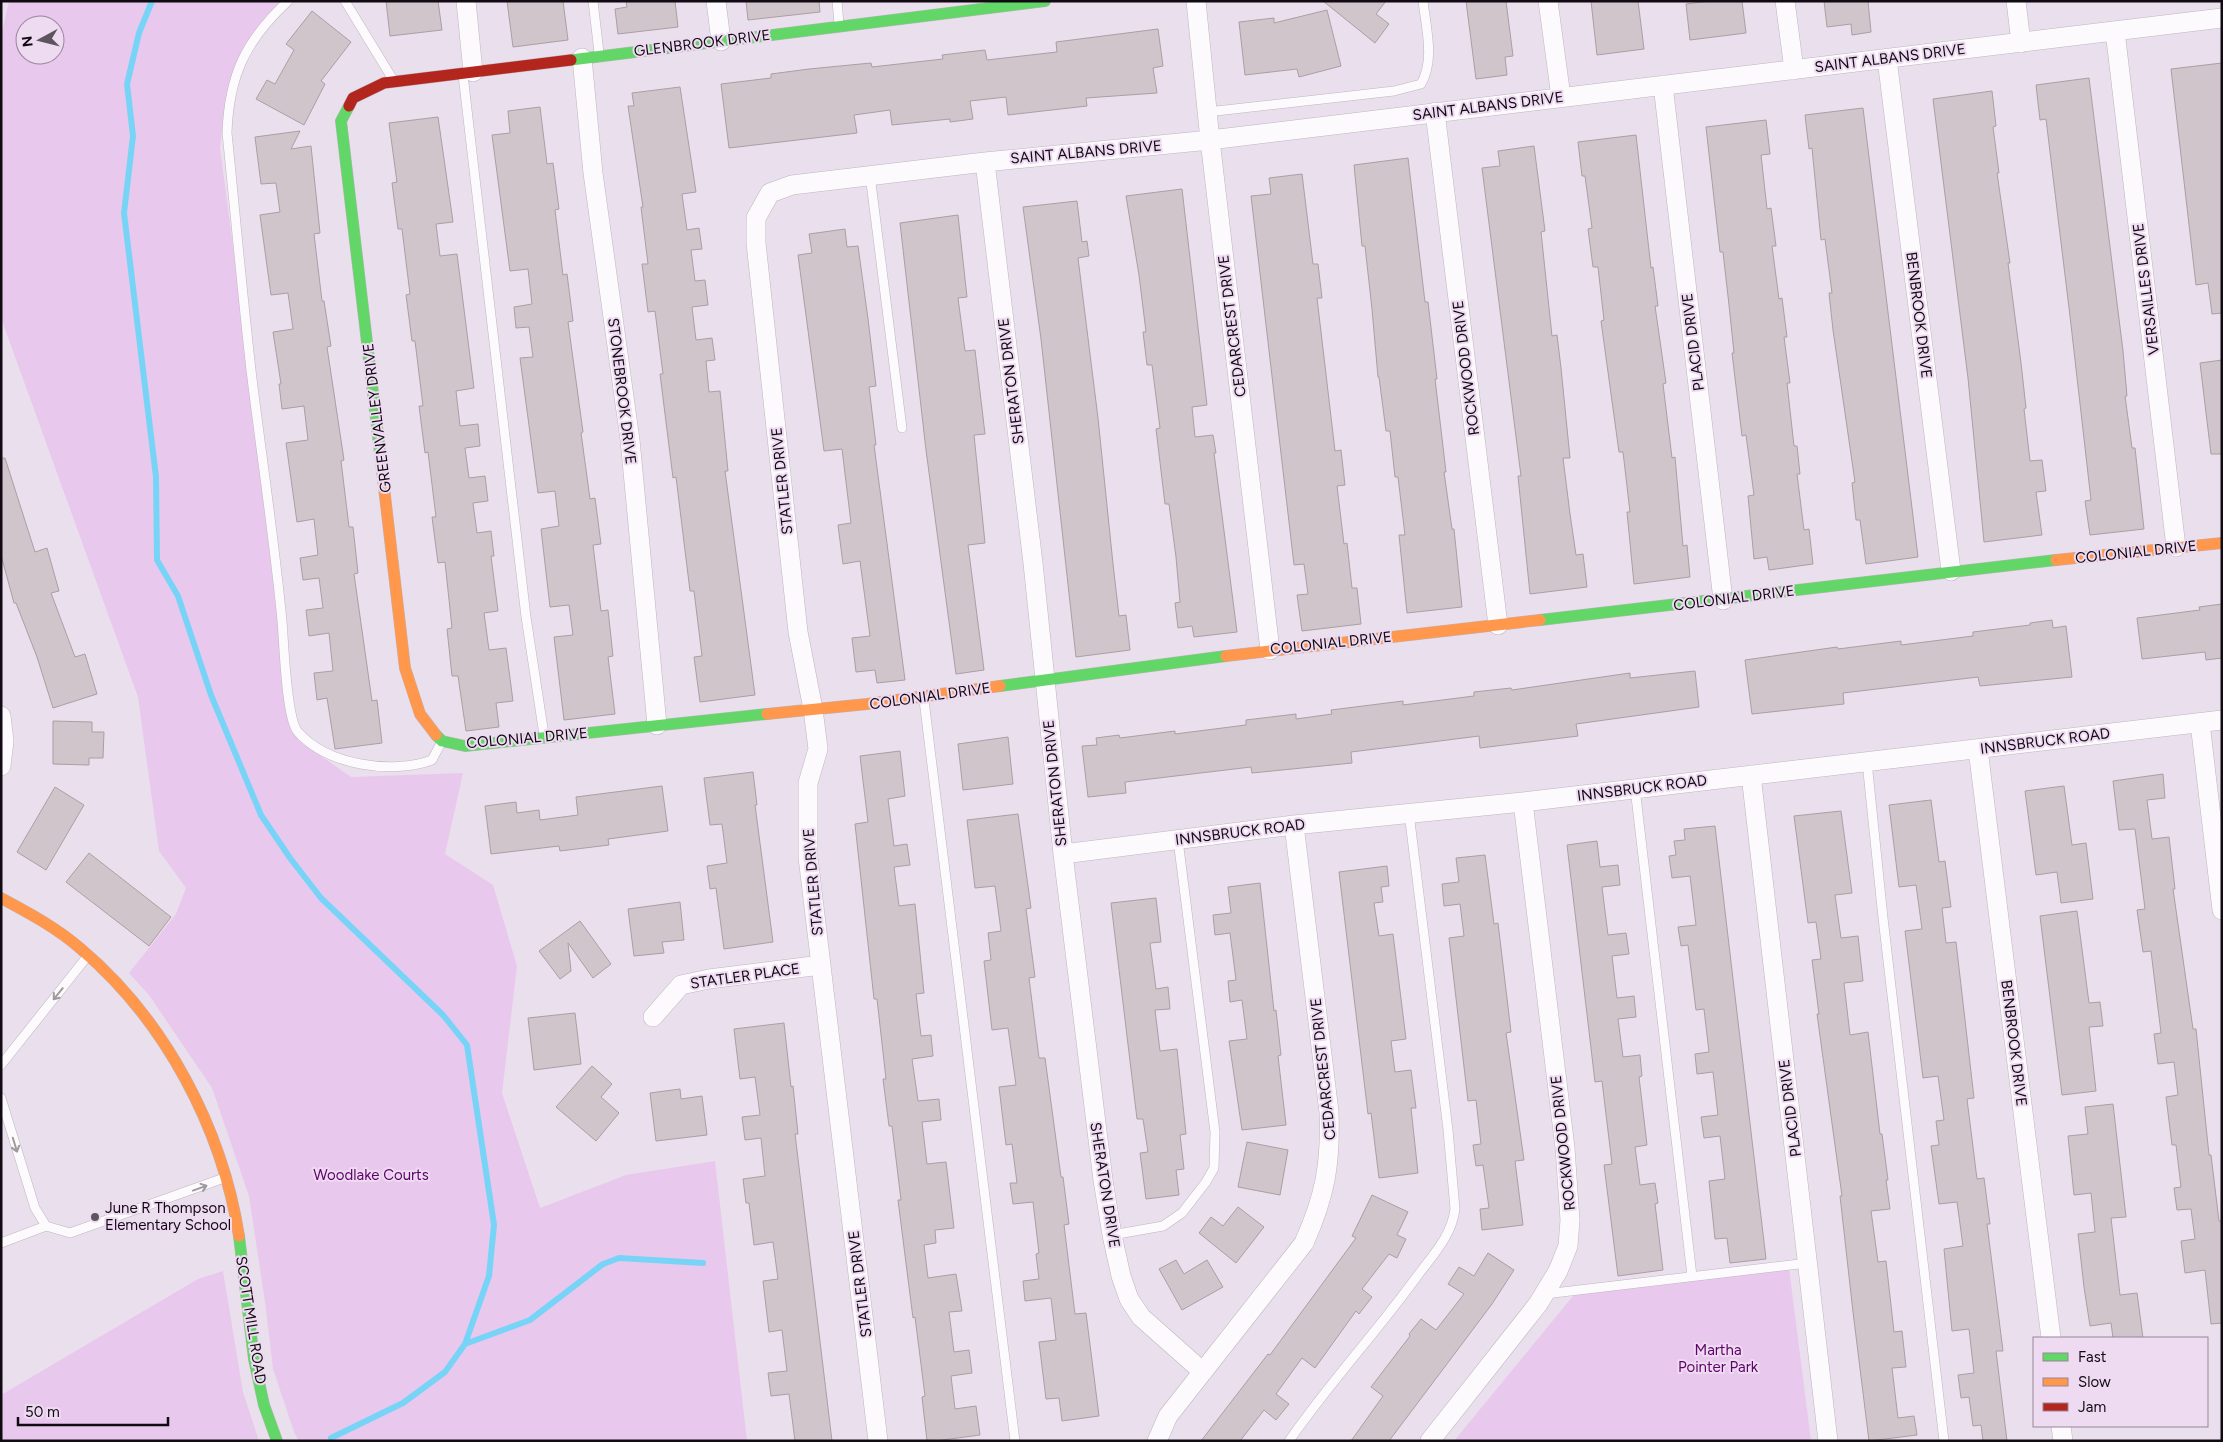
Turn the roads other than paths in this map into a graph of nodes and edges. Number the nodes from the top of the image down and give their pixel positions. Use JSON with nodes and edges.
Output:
{"nodes":[{"id":1,"x":288,"y":1,"type":"edge"},
{"id":2,"x":346,"y":1,"type":"edge"},
{"id":3,"x":466,"y":1,"type":"edge"},
{"id":4,"x":593,"y":1,"type":"edge"},
{"id":5,"x":716,"y":1,"type":"edge"},
{"id":6,"x":836,"y":1,"type":"edge"},
{"id":7,"x":1045,"y":1,"type":"edge"},
{"id":8,"x":1196,"y":1,"type":"edge"},
{"id":9,"x":1423,"y":1,"type":"edge"},
{"id":10,"x":1548,"y":1,"type":"edge"},
{"id":11,"x":1785,"y":1,"type":"edge"},
{"id":12,"x":2016,"y":1,"type":"edge"},
{"id":13,"x":942,"y":8,"type":"edge"},
{"id":14,"x":2222,"y":18,"type":"edge"},
{"id":15,"x":840,"y":26,"type":"junction"},
{"id":16,"x":2115,"y":32,"type":"junction"},
{"id":17,"x":721,"y":41,"type":"junction"},
{"id":18,"x":2021,"y":43,"type":"junction"},
{"id":19,"x":591,"y":57,"type":"junction"},
{"id":20,"x":1888,"y":59,"type":"junction"},
{"id":21,"x":1794,"y":70,"type":"junction"},
{"id":22,"x":468,"y":72,"type":"junction"},
{"id":23,"x":395,"y":82,"type":"junction"},
{"id":24,"x":1663,"y":85,"type":"junction"},
{"id":25,"x":360,"y":94,"type":"joint"},
{"id":26,"x":1561,"y":97,"type":"junction"},
{"id":27,"x":1207,"y":112,"type":"junction"},
{"id":28,"x":1435,"y":112,"type":"junction"},
{"id":29,"x":1210,"y":140,"type":"junction"},
{"id":30,"x":985,"y":162,"type":"junction"},
{"id":31,"x":870,"y":175,"type":"junction"},
{"id":32,"x":762,"y":207,"type":"joint"},
{"id":33,"x":902,"y":428,"type":"dead end"},
{"id":34,"x":2222,"y":543,"type":"edge"},
{"id":35,"x":2176,"y":548,"type":"junction"},
{"id":36,"x":1951,"y":572,"type":"junction"},
{"id":37,"x":1723,"y":600,"type":"junction"},
{"id":38,"x":1498,"y":625,"type":"junction"},
{"id":39,"x":1270,"y":650,"type":"junction"},
{"id":40,"x":1045,"y":680,"type":"junction"},
{"id":41,"x":924,"y":697,"type":"junction"},
{"id":42,"x":813,"y":709,"type":"junction"},
{"id":43,"x":1,"y":716,"type":"edge"},
{"id":44,"x":2222,"y":720,"type":"edge"},
{"id":45,"x":2200,"y":723,"type":"junction"},
{"id":46,"x":657,"y":725,"type":"junction"},
{"id":47,"x":544,"y":738,"type":"junction"},
{"id":48,"x":442,"y":741,"type":"junction"},
{"id":49,"x":1978,"y":749,"type":"junction"},
{"id":50,"x":1867,"y":762,"type":"junction"},
{"id":51,"x":1,"y":766,"type":"edge"},
{"id":52,"x":1751,"y":775,"type":"junction"},
{"id":53,"x":1635,"y":788,"type":"junction"},
{"id":54,"x":1523,"y":802,"type":"junction"},
{"id":55,"x":1409,"y":814,"type":"junction"},
{"id":56,"x":1294,"y":825,"type":"junction"},
{"id":57,"x":1178,"y":840,"type":"junction"},
{"id":58,"x":1063,"y":854,"type":"junction"},
{"id":59,"x":1,"y":898,"type":"edge"},
{"id":60,"x":2222,"y":910,"type":"edge"},
{"id":61,"x":88,"y":955,"type":"junction"},
{"id":62,"x":821,"y":966,"type":"junction"},
{"id":63,"x":653,"y":1017,"type":"dead end"},
{"id":64,"x":1,"y":1065,"type":"edge"},
{"id":65,"x":1,"y":1098,"type":"edge"},
{"id":66,"x":226,"y":1177,"type":"junction"},
{"id":67,"x":46,"y":1226,"type":"junction"},
{"id":68,"x":1112,"y":1235,"type":"junction"},
{"id":69,"x":1,"y":1243,"type":"edge"},
{"id":70,"x":1808,"y":1262,"type":"junction"},
{"id":71,"x":1692,"y":1276,"type":"junction"},
{"id":72,"x":1545,"y":1294,"type":"junction"},
{"id":73,"x":2050,"y":1337,"type":"edge"},
{"id":74,"x":1203,"y":1372,"type":"junction"},
{"id":75,"x":2061,"y":1427,"type":"edge"},
{"id":76,"x":277,"y":1441,"type":"edge"},
{"id":77,"x":878,"y":1441,"type":"edge"},
{"id":78,"x":1015,"y":1441,"type":"edge"},
{"id":79,"x":1157,"y":1441,"type":"edge"},
{"id":80,"x":1289,"y":1441,"type":"edge"},
{"id":81,"x":1430,"y":1441,"type":"edge"},
{"id":82,"x":1828,"y":1441,"type":"edge"},
{"id":83,"x":1944,"y":1441,"type":"edge"},
{"id":84,"x":2063,"y":1441,"type":"edge"}],
"edges":[{"from":1,"to":48,"type":"lane"},
{"from":2,"to":23,"type":"lane"},
{"from":3,"to":22,"type":"street"},
{"from":4,"to":19,"type":"lane"},
{"from":5,"to":17,"type":"street"},
{"from":6,"to":15,"type":"lane"},
{"from":7,"to":13,"type":"street","name":"GLENBROOK DRIVE"},
{"from":8,"to":27,"type":"street","name":"CEDARCREST DRIVE"},
{"from":9,"to":27,"type":"lane"},
{"from":10,"to":26,"type":"street"},
{"from":11,"to":21,"type":"street"},
{"from":12,"to":18,"type":"street"},
{"from":13,"to":15,"type":"street","name":"GLENBROOK DRIVE"},
{"from":14,"to":16,"type":"street","name":"SAINT ALBANS DRIVE"},
{"from":15,"to":17,"type":"street","name":"GLENBROOK DRIVE"},
{"from":16,"to":18,"type":"street","name":"SAINT ALBANS DRIVE"},
{"from":16,"to":35,"type":"street","name":"VERSAILLES DRIVE"},
{"from":17,"to":19,"type":"street","name":"GLENBROOK DRIVE"},
{"from":18,"to":20,"type":"street","name":"SAINT ALBANS DRIVE"},
{"from":19,"to":22,"type":"street","name":"GLENBROOK DRIVE"},
{"from":19,"to":46,"type":"street","name":"STONEBROOK DRIVE"},
{"from":20,"to":21,"type":"street","name":"SAINT ALBANS DRIVE"},
{"from":20,"to":36,"type":"street","name":"BENBROOK DRIVE"},
{"from":21,"to":24,"type":"street","name":"SAINT ALBANS DRIVE"},
{"from":22,"to":23,"type":"street","name":"GLENBROOK DRIVE"},
{"from":22,"to":47,"type":"lane"},
{"from":23,"to":25,"type":"street","name":"GLENBROOK DRIVE"},
{"from":24,"to":26,"type":"street","name":"SAINT ALBANS DRIVE"},
{"from":24,"to":37,"type":"street","name":"PLACID DRIVE"},
{"from":25,"to":48,"type":"street","name":"GREENVALLEY DRIVE"},
{"from":26,"to":28,"type":"street","name":"SAINT ALBANS DRIVE"},
{"from":27,"to":29,"type":"street","name":"CEDARCREST DRIVE"},
{"from":28,"to":29,"type":"street","name":"SAINT ALBANS DRIVE"},
{"from":28,"to":38,"type":"street","name":"ROCKWOOD DRIVE"},
{"from":29,"to":30,"type":"street","name":"SAINT ALBANS DRIVE"},
{"from":29,"to":39,"type":"street","name":"CEDARCREST DRIVE"},
{"from":30,"to":31,"type":"street","name":"SAINT ALBANS DRIVE"},
{"from":30,"to":40,"type":"street","name":"SHERATON DRIVE"},
{"from":31,"to":32,"type":"street","name":"SAINT ALBANS DRIVE"},
{"from":31,"to":33,"type":"lane"},
{"from":32,"to":42,"type":"street","name":"STATLER DRIVE"},
{"from":34,"to":35,"type":"street","name":"COLONIAL DRIVE"},
{"from":35,"to":36,"type":"street","name":"COLONIAL DRIVE"},
{"from":36,"to":37,"type":"street","name":"COLONIAL DRIVE"},
{"from":37,"to":38,"type":"street","name":"COLONIAL DRIVE"},
{"from":38,"to":39,"type":"street","name":"COLONIAL DRIVE"},
{"from":39,"to":40,"type":"street","name":"COLONIAL DRIVE"},
{"from":40,"to":41,"type":"street","name":"COLONIAL DRIVE"},
{"from":40,"to":58,"type":"street","name":"SHERATON DRIVE"},
{"from":41,"to":42,"type":"street","name":"COLONIAL DRIVE"},
{"from":41,"to":78,"type":"lane"},
{"from":42,"to":46,"type":"street","name":"COLONIAL DRIVE"},
{"from":42,"to":62,"type":"street","name":"STATLER DRIVE"},
{"from":43,"to":51,"type":"street"},
{"from":44,"to":45,"type":"street","name":"INNSBRUCK ROAD"},
{"from":45,"to":49,"type":"street","name":"INNSBRUCK ROAD"},
{"from":45,"to":60,"type":"street"},
{"from":46,"to":47,"type":"street","name":"COLONIAL DRIVE"},
{"from":47,"to":48,"type":"street","name":"COLONIAL DRIVE"},
{"from":49,"to":50,"type":"street","name":"INNSBRUCK ROAD"},
{"from":49,"to":73,"type":"street","name":"BENBROOK DRIVE"},
{"from":50,"to":52,"type":"street","name":"INNSBRUCK ROAD"},
{"from":50,"to":83,"type":"lane"},
{"from":52,"to":53,"type":"street","name":"INNSBRUCK ROAD"},
{"from":52,"to":70,"type":"street","name":"PLACID DRIVE"},
{"from":53,"to":54,"type":"street","name":"INNSBRUCK ROAD"},
{"from":53,"to":71,"type":"lane"},
{"from":54,"to":55,"type":"street","name":"INNSBRUCK ROAD"},
{"from":54,"to":72,"type":"street","name":"ROCKWOOD DRIVE"},
{"from":55,"to":56,"type":"street","name":"INNSBRUCK ROAD"},
{"from":55,"to":80,"type":"lane"},
{"from":56,"to":57,"type":"street","name":"INNSBRUCK ROAD"},
{"from":56,"to":74,"type":"street","name":"CEDARCREST DRIVE"},
{"from":57,"to":58,"type":"street","name":"INNSBRUCK ROAD"},
{"from":57,"to":68,"type":"lane"},
{"from":58,"to":68,"type":"street","name":"SHERATON DRIVE"},
{"from":59,"to":61,"type":"street","name":"SCOTT MILL ROAD"},
{"from":61,"to":64,"type":"lane","one_way":true},
{"from":61,"to":66,"type":"street","name":"SCOTT MILL ROAD"},
{"from":62,"to":63,"type":"street","name":"STATLER PLACE"},
{"from":62,"to":77,"type":"street","name":"STATLER DRIVE"},
{"from":65,"to":67,"type":"lane","one_way":true},
{"from":67,"to":66,"type":"lane","one_way":true},
{"from":66,"to":76,"type":"street","name":"SCOTT MILL ROAD"},
{"from":67,"to":69,"type":"lane"},
{"from":68,"to":74,"type":"street","name":"SHERATON DRIVE"},
{"from":70,"to":71,"type":"lane"},
{"from":70,"to":82,"type":"street","name":"PLACID DRIVE"},
{"from":71,"to":72,"type":"lane"},
{"from":72,"to":81,"type":"street","name":"ROCKWOOD DRIVE"},
{"from":74,"to":79,"type":"street","name":"CEDARCREST DRIVE"},
{"from":75,"to":84,"type":"street"}]}
